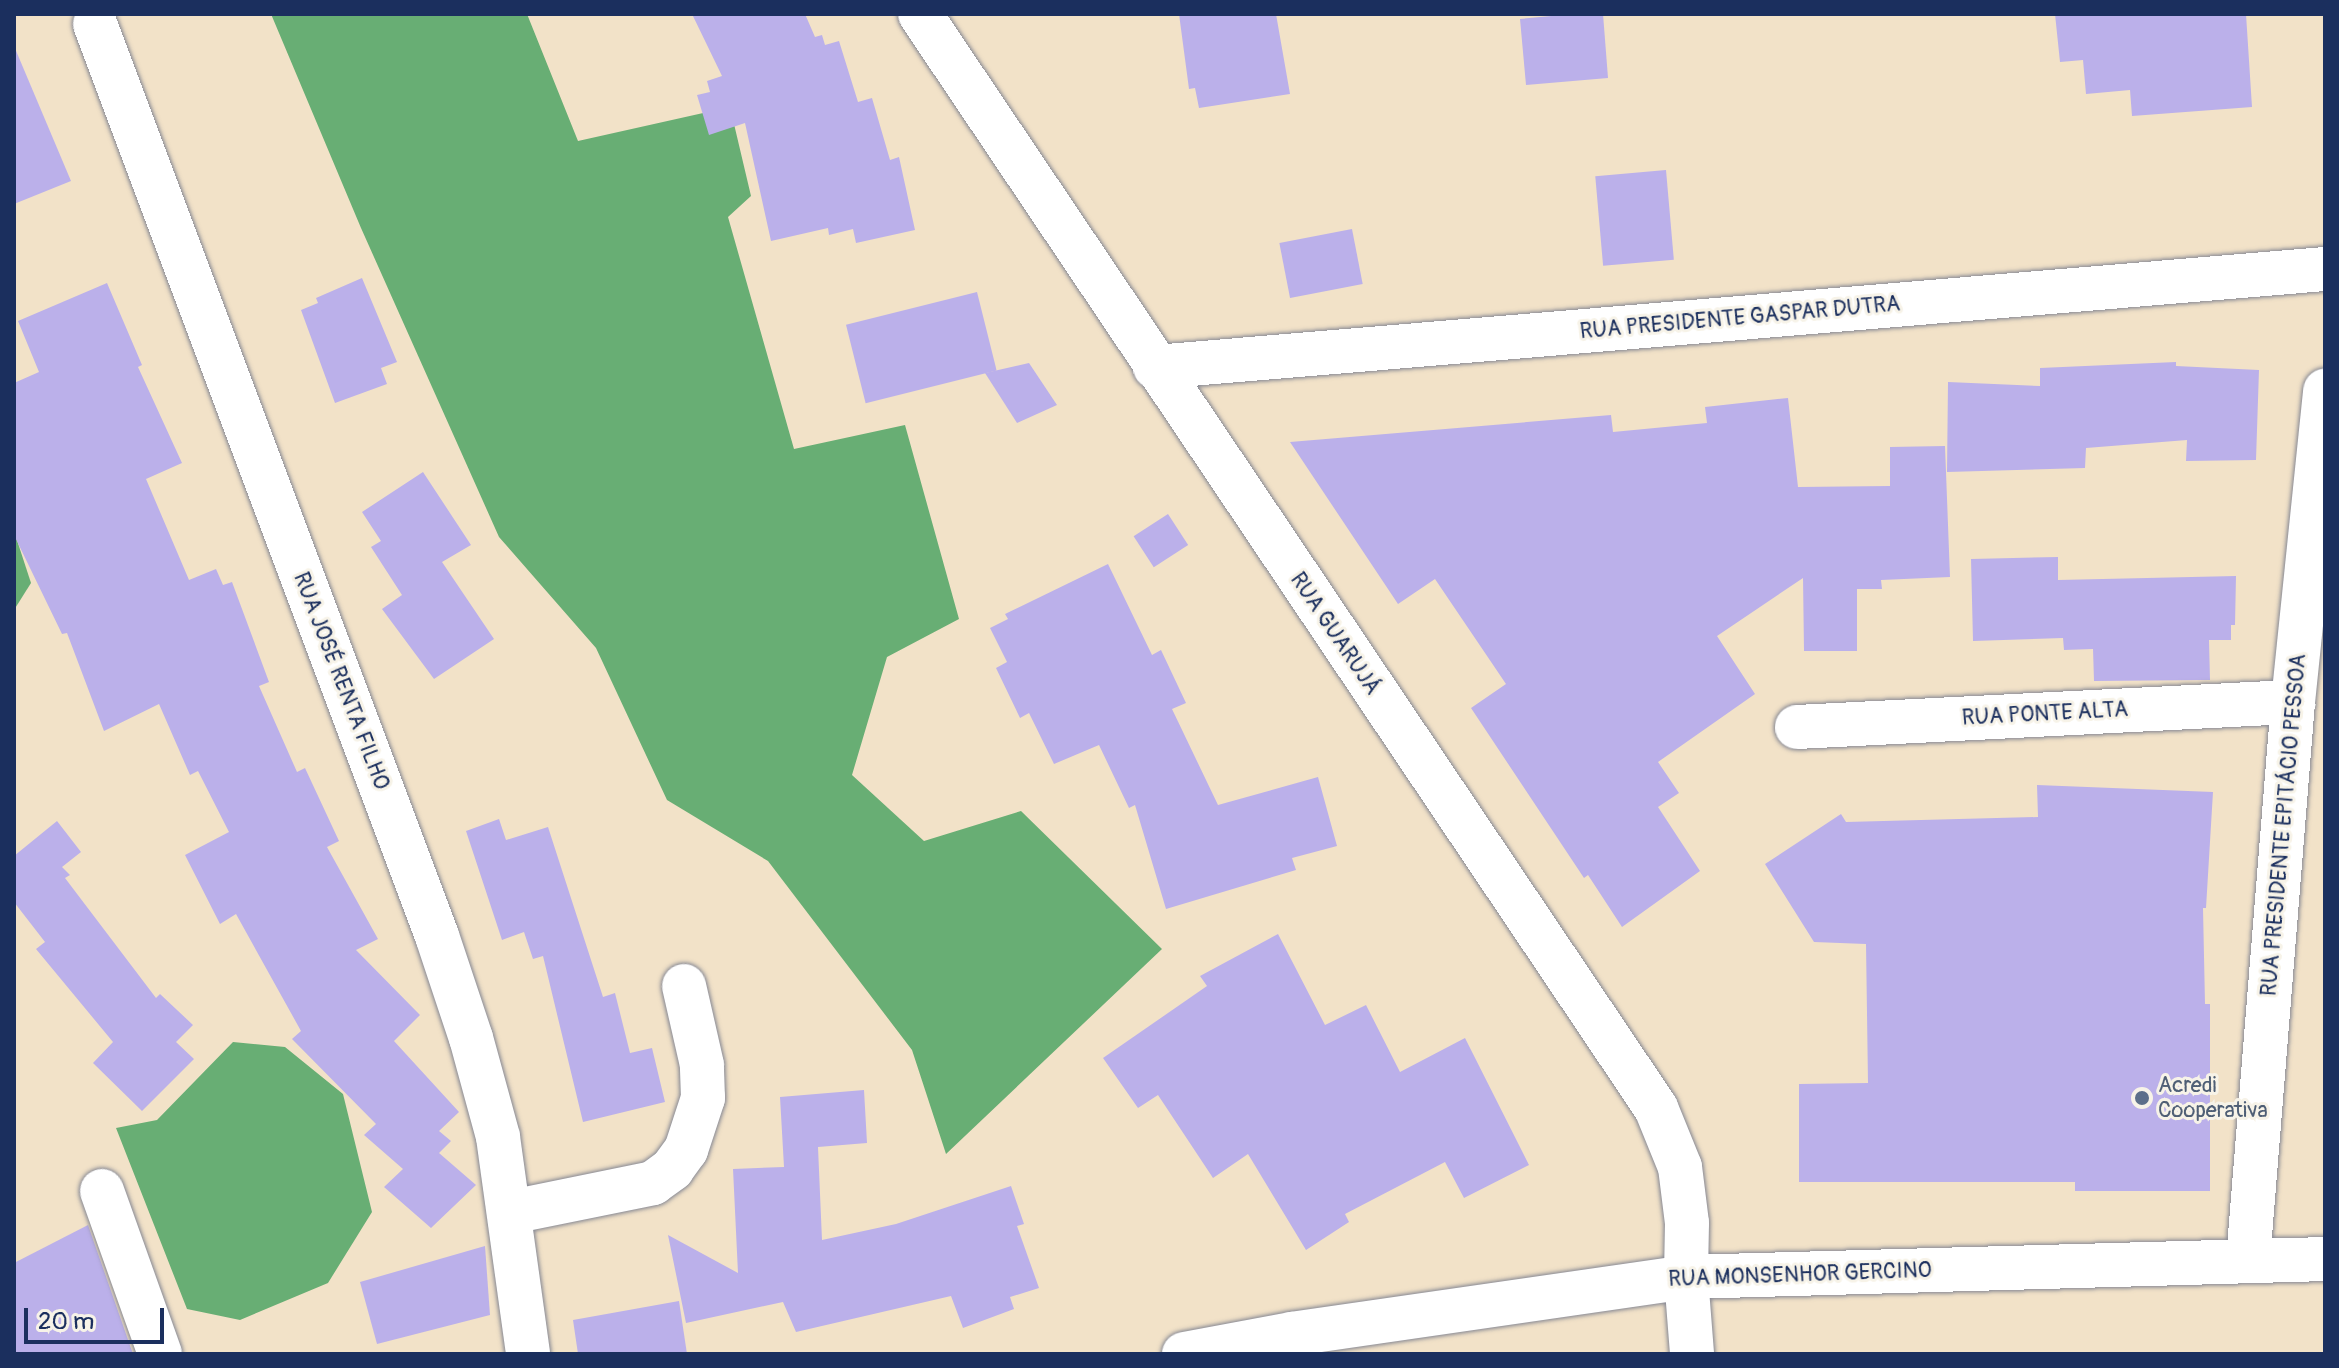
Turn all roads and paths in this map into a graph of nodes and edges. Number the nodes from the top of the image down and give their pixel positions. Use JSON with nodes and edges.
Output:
{"nodes":[{"id":1,"x":920,"y":14,"type":"edge"},
{"id":2,"x":95,"y":24,"type":"dead end"},
{"id":3,"x":2325,"y":269,"type":"edge"},
{"id":4,"x":1155,"y":367,"type":"junction"},
{"id":5,"x":2325,"y":391,"type":"edge"},
{"id":6,"x":2293,"y":702,"type":"junction"},
{"id":7,"x":1797,"y":727,"type":"dead end"},
{"id":8,"x":684,"y":986,"type":"dead end"},
{"id":9,"x":102,"y":1191,"type":"dead end"},
{"id":10,"x":511,"y":1212,"type":"junction"},
{"id":11,"x":2325,"y":1259,"type":"edge"},
{"id":12,"x":2248,"y":1260,"type":"junction"},
{"id":13,"x":1686,"y":1277,"type":"junction"},
{"id":14,"x":160,"y":1354,"type":"edge"},
{"id":15,"x":528,"y":1354,"type":"edge"},
{"id":16,"x":1184,"y":1354,"type":"edge"},
{"id":17,"x":1692,"y":1354,"type":"edge"}],
"edges":[{"from":1,"to":4,"type":"street","name":"RUA GUARUJÁ"},
{"from":2,"to":10,"type":"street","name":"RUA JOSÉ RENTA FILHO"},
{"from":3,"to":4,"type":"street","name":"RUA PRESIDENTE GASPAR DUTRA"},
{"from":4,"to":13,"type":"street","name":"RUA GUARUJÁ"},
{"from":5,"to":6,"type":"street","name":"RUA PRESIDENTE EPITÁCIO PESSOA"},
{"from":6,"to":7,"type":"street","name":"RUA PONTE ALTA"},
{"from":6,"to":12,"type":"street","name":"RUA PRESIDENTE EPITÁCIO PESSOA"},
{"from":8,"to":10,"type":"street"},
{"from":9,"to":14,"type":"street"},
{"from":10,"to":15,"type":"street","name":"RUA JOSÉ RENTA FILHO"},
{"from":11,"to":12,"type":"street","name":"RUA MONSENHOR GERCINO"},
{"from":12,"to":13,"type":"street","name":"RUA MONSENHOR GERCINO"},
{"from":13,"to":16,"type":"street","name":"RUA MONSENHOR GERCINO"},
{"from":13,"to":17,"type":"street","name":"RUA GUARUJÁ"}]}
